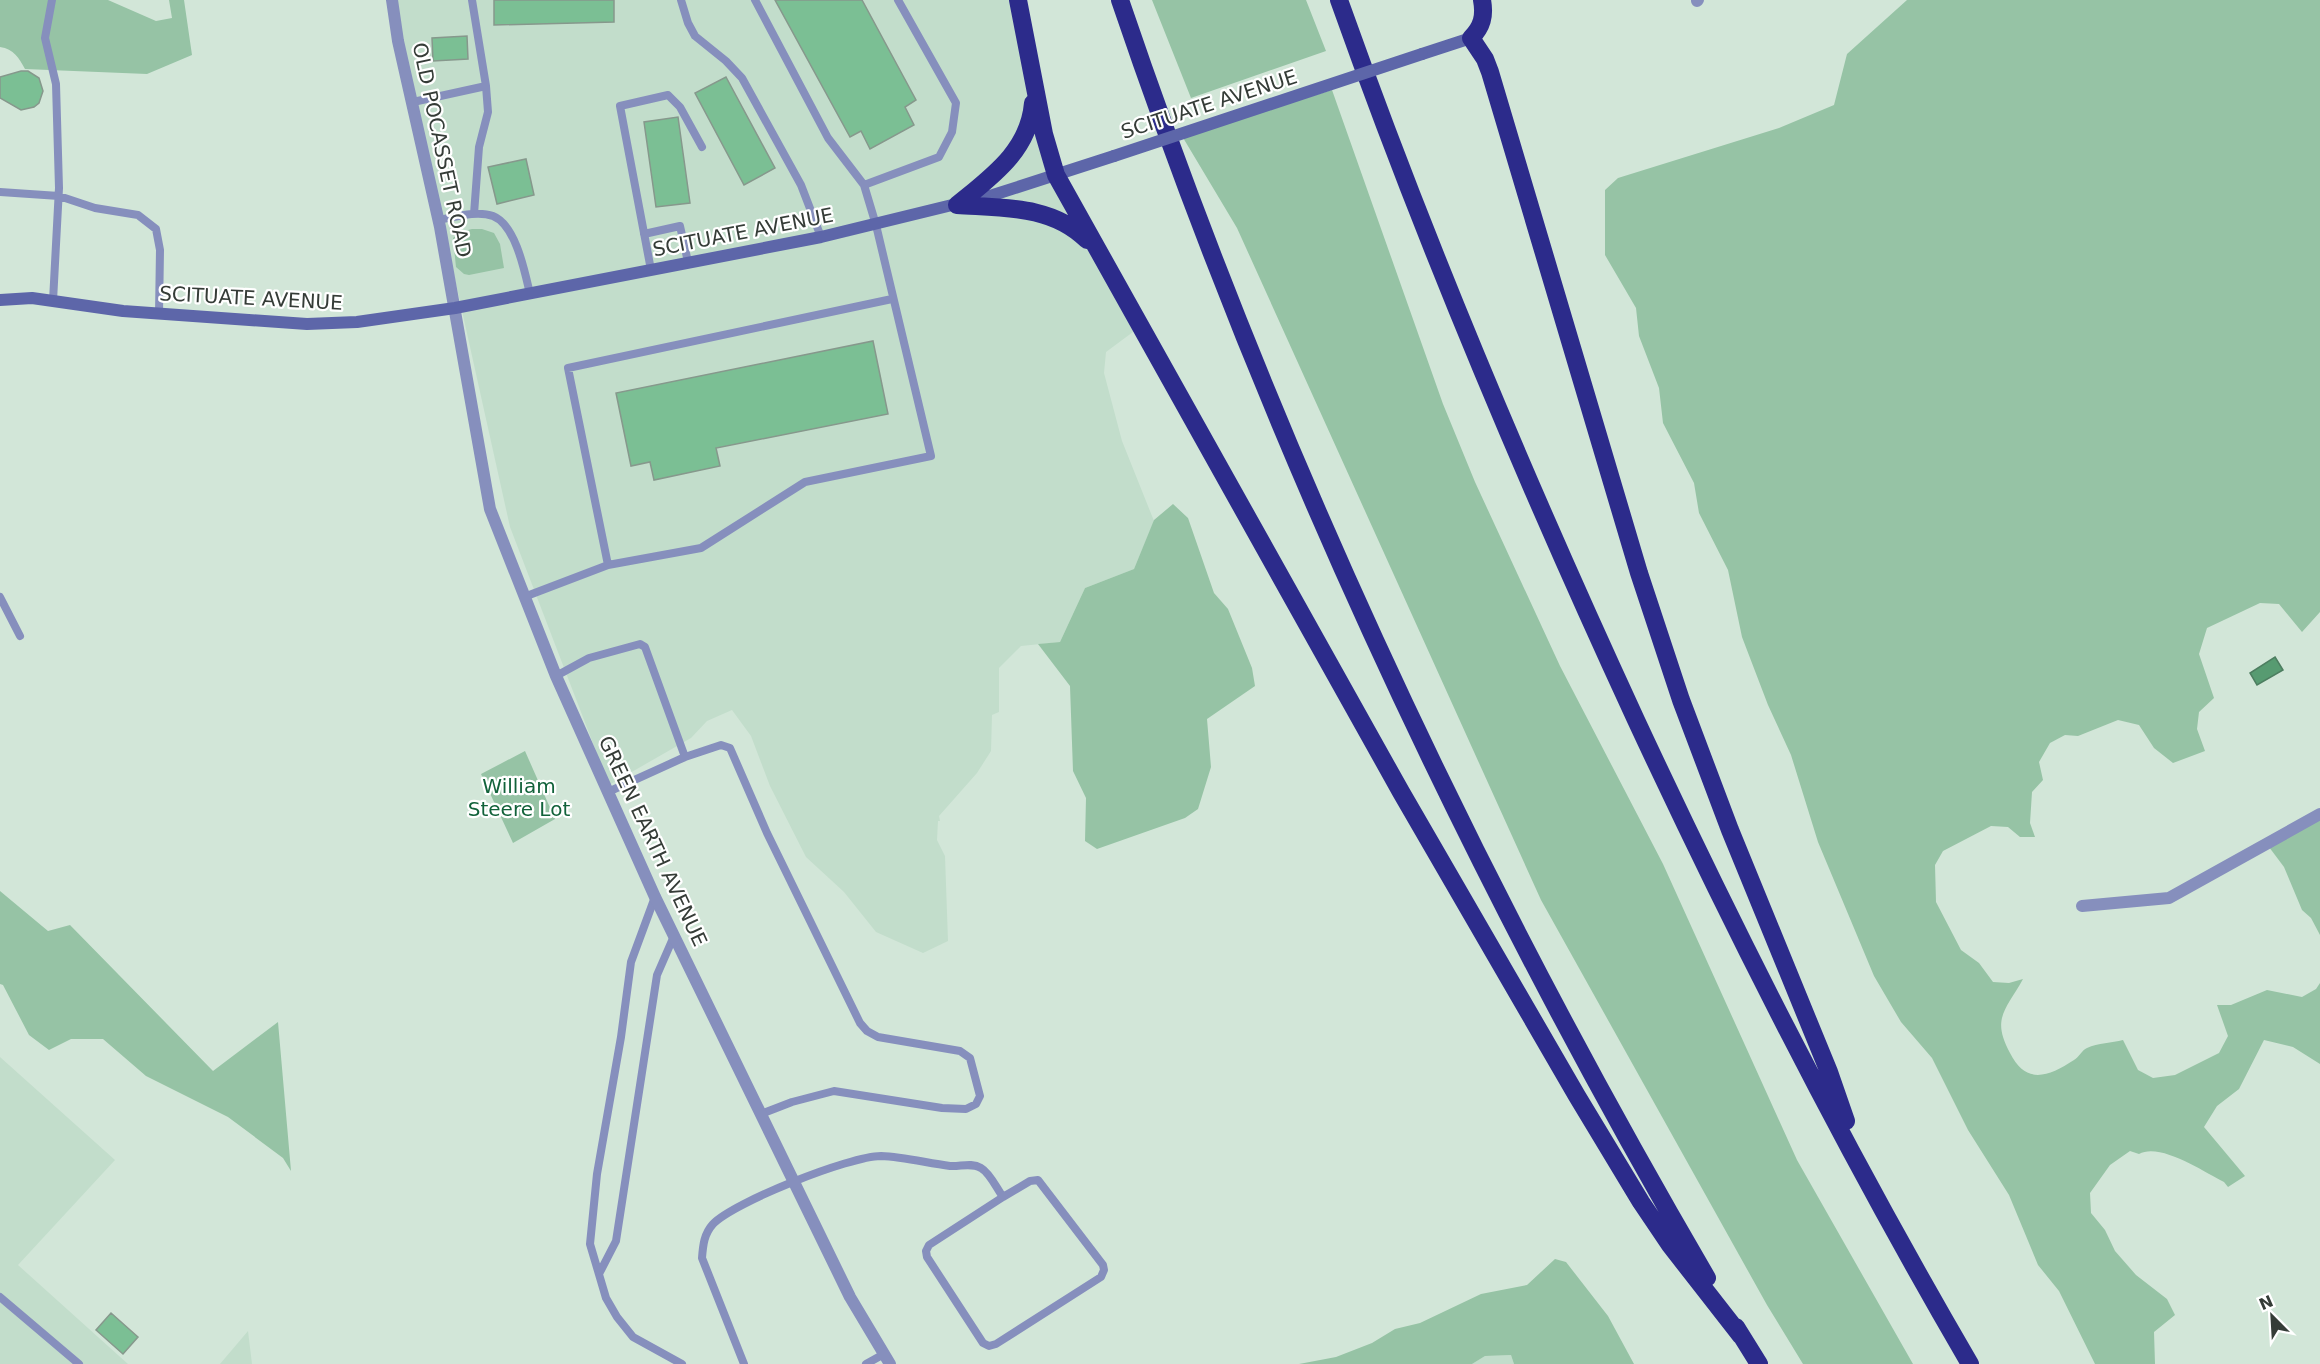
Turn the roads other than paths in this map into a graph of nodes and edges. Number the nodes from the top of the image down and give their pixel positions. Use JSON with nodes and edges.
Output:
{"nodes":[{"id":1,"x":52,"y":0,"type":"edge"},
{"id":2,"x":392,"y":0,"type":"edge"},
{"id":3,"x":472,"y":0,"type":"edge"},
{"id":4,"x":681,"y":0,"type":"edge"},
{"id":5,"x":755,"y":0,"type":"edge"},
{"id":6,"x":898,"y":0,"type":"edge"},
{"id":7,"x":1018,"y":0,"type":"edge"},
{"id":8,"x":1120,"y":0,"type":"edge"},
{"id":9,"x":1339,"y":0,"type":"edge"},
{"id":10,"x":1482,"y":0,"type":"edge"},
{"id":11,"x":1471,"y":38,"type":"junction"},
{"id":12,"x":1031,"y":72,"type":"junction"},
{"id":13,"x":486,"y":86,"type":"junction"},
{"id":14,"x":413,"y":102,"type":"junction"},
{"id":15,"x":702,"y":147,"type":"dead end"},
{"id":16,"x":1056,"y":175,"type":"junction"},
{"id":17,"x":864,"y":185,"type":"junction"},
{"id":18,"x":0,"y":192,"type":"edge"},
{"id":19,"x":59,"y":196,"type":"junction"},
{"id":20,"x":957,"y":205,"type":"junction"},
{"id":21,"x":474,"y":214,"type":"junction"},
{"id":22,"x":438,"y":220,"type":"junction"},
{"id":23,"x":876,"y":225,"type":"junction"},
{"id":24,"x":644,"y":234,"type":"junction"},
{"id":25,"x":820,"y":237,"type":"junction"},
{"id":26,"x":1101,"y":259,"type":"junction"},
{"id":27,"x":688,"y":262,"type":"junction"},
{"id":28,"x":651,"y":270,"type":"junction"},
{"id":29,"x":530,"y":294,"type":"junction"},
{"id":30,"x":892,"y":299,"type":"junction"},
{"id":31,"x":0,"y":300,"type":"edge"},
{"id":32,"x":53,"y":301,"type":"junction"},
{"id":33,"x":455,"y":308,"type":"junction"},
{"id":34,"x":159,"y":314,"type":"junction"},
{"id":35,"x":608,"y":565,"type":"junction"},
{"id":36,"x":0,"y":597,"type":"edge"},
{"id":37,"x":524,"y":597,"type":"junction"},
{"id":38,"x":20,"y":636,"type":"dead end"},
{"id":39,"x":556,"y":676,"type":"junction"},
{"id":40,"x":685,"y":757,"type":"junction"},
{"id":41,"x":608,"y":792,"type":"junction"},
{"id":42,"x":2320,"y":814,"type":"edge"},
{"id":43,"x":655,"y":897,"type":"junction"},
{"id":44,"x":2082,"y":906,"type":"dead end"},
{"id":45,"x":674,"y":936,"type":"junction"},
{"id":46,"x":761,"y":1114,"type":"junction"},
{"id":47,"x":1866,"y":1177,"type":"junction"},
{"id":48,"x":795,"y":1182,"type":"junction"},
{"id":49,"x":1003,"y":1197,"type":"junction"},
{"id":50,"x":599,"y":1274,"type":"junction"},
{"id":51,"x":0,"y":1297,"type":"edge"},
{"id":52,"x":1741,"y":1336,"type":"junction"},
{"id":53,"x":887,"y":1359,"type":"edge"},
{"id":54,"x":79,"y":1364,"type":"edge"},
{"id":55,"x":682,"y":1364,"type":"edge"},
{"id":56,"x":744,"y":1364,"type":"edge"},
{"id":57,"x":866,"y":1364,"type":"edge"},
{"id":58,"x":1759,"y":1364,"type":"edge"},
{"id":59,"x":1970,"y":1364,"type":"edge"}],
"edges":[{"from":1,"to":19,"type":"lane"},
{"from":2,"to":14,"type":"street","name":"OLD POCASSET ROAD"},
{"from":3,"to":13,"type":"lane"},
{"from":4,"to":25,"type":"lane"},
{"from":5,"to":17,"type":"lane"},
{"from":6,"to":17,"type":"lane"},
{"from":7,"to":12,"type":"highway"},
{"from":8,"to":52,"type":"highway"},
{"from":9,"to":47,"type":"highway"},
{"from":10,"to":11,"type":"highway"},
{"from":11,"to":16,"type":"main road","name":"SCITUATE AVENUE","bridge":true},
{"from":11,"to":47,"type":"highway"},
{"from":12,"to":16,"type":"highway"},
{"from":12,"to":20,"type":"highway"},
{"from":13,"to":14,"type":"lane"},
{"from":13,"to":21,"type":"lane"},
{"from":14,"to":22,"type":"street","name":"OLD POCASSET ROAD"},
{"from":15,"to":24,"type":"lane"},
{"from":16,"to":20,"type":"main road","name":"SCITUATE AVENUE"},
{"from":16,"to":26,"type":"highway"},
{"from":17,"to":23,"type":"lane"},
{"from":18,"to":19,"type":"lane"},
{"from":19,"to":32,"type":"lane"},
{"from":19,"to":34,"type":"lane"},
{"from":20,"to":23,"type":"main road","name":"SCITUATE AVENUE"},
{"from":20,"to":26,"type":"highway"},
{"from":21,"to":22,"type":"lane"},
{"from":21,"to":29,"type":"lane"},
{"from":22,"to":33,"type":"street","name":"OLD POCASSET ROAD"},
{"from":23,"to":25,"type":"main road","name":"SCITUATE AVENUE"},
{"from":23,"to":30,"type":"lane"},
{"from":24,"to":27,"type":"lane"},
{"from":24,"to":28,"type":"lane"},
{"from":25,"to":27,"type":"main road","name":"SCITUATE AVENUE"},
{"from":26,"to":52,"type":"highway"},
{"from":27,"to":28,"type":"main road","name":"SCITUATE AVENUE"},
{"from":28,"to":29,"type":"main road","name":"SCITUATE AVENUE"},
{"from":29,"to":33,"type":"main road","name":"SCITUATE AVENUE"},
{"from":30,"to":35,"type":"lane"},
{"from":30,"to":35,"type":"lane"},
{"from":31,"to":32,"type":"main road","name":"SCITUATE AVENUE"},
{"from":32,"to":34,"type":"main road","name":"SCITUATE AVENUE"},
{"from":33,"to":34,"type":"main road","name":"SCITUATE AVENUE"},
{"from":33,"to":37,"type":"street","name":"GREEN EARTH AVENUE"},
{"from":35,"to":37,"type":"lane"},
{"from":36,"to":38,"type":"lane"},
{"from":37,"to":39,"type":"street","name":"GREEN EARTH AVENUE"},
{"from":39,"to":40,"type":"lane"},
{"from":39,"to":41,"type":"street","name":"GREEN EARTH AVENUE"},
{"from":40,"to":41,"type":"lane"},
{"from":40,"to":46,"type":"lane"},
{"from":41,"to":43,"type":"street","name":"GREEN EARTH AVENUE"},
{"from":42,"to":44,"type":"street"},
{"from":43,"to":45,"type":"street","name":"GREEN EARTH AVENUE"},
{"from":43,"to":50,"type":"lane"},
{"from":45,"to":46,"type":"street","name":"GREEN EARTH AVENUE"},
{"from":45,"to":50,"type":"lane"},
{"from":46,"to":48,"type":"street","name":"GREEN EARTH AVENUE"},
{"from":47,"to":59,"type":"highway"},
{"from":48,"to":49,"type":"lane"},
{"from":48,"to":53,"type":"street","name":"GREEN EARTH AVENUE"},
{"from":48,"to":56,"type":"lane"},
{"from":49,"to":49,"type":"lane"},
{"from":50,"to":55,"type":"lane"},
{"from":51,"to":54,"type":"lane"},
{"from":52,"to":58,"type":"highway"},
{"from":53,"to":57,"type":"lane"}]}
